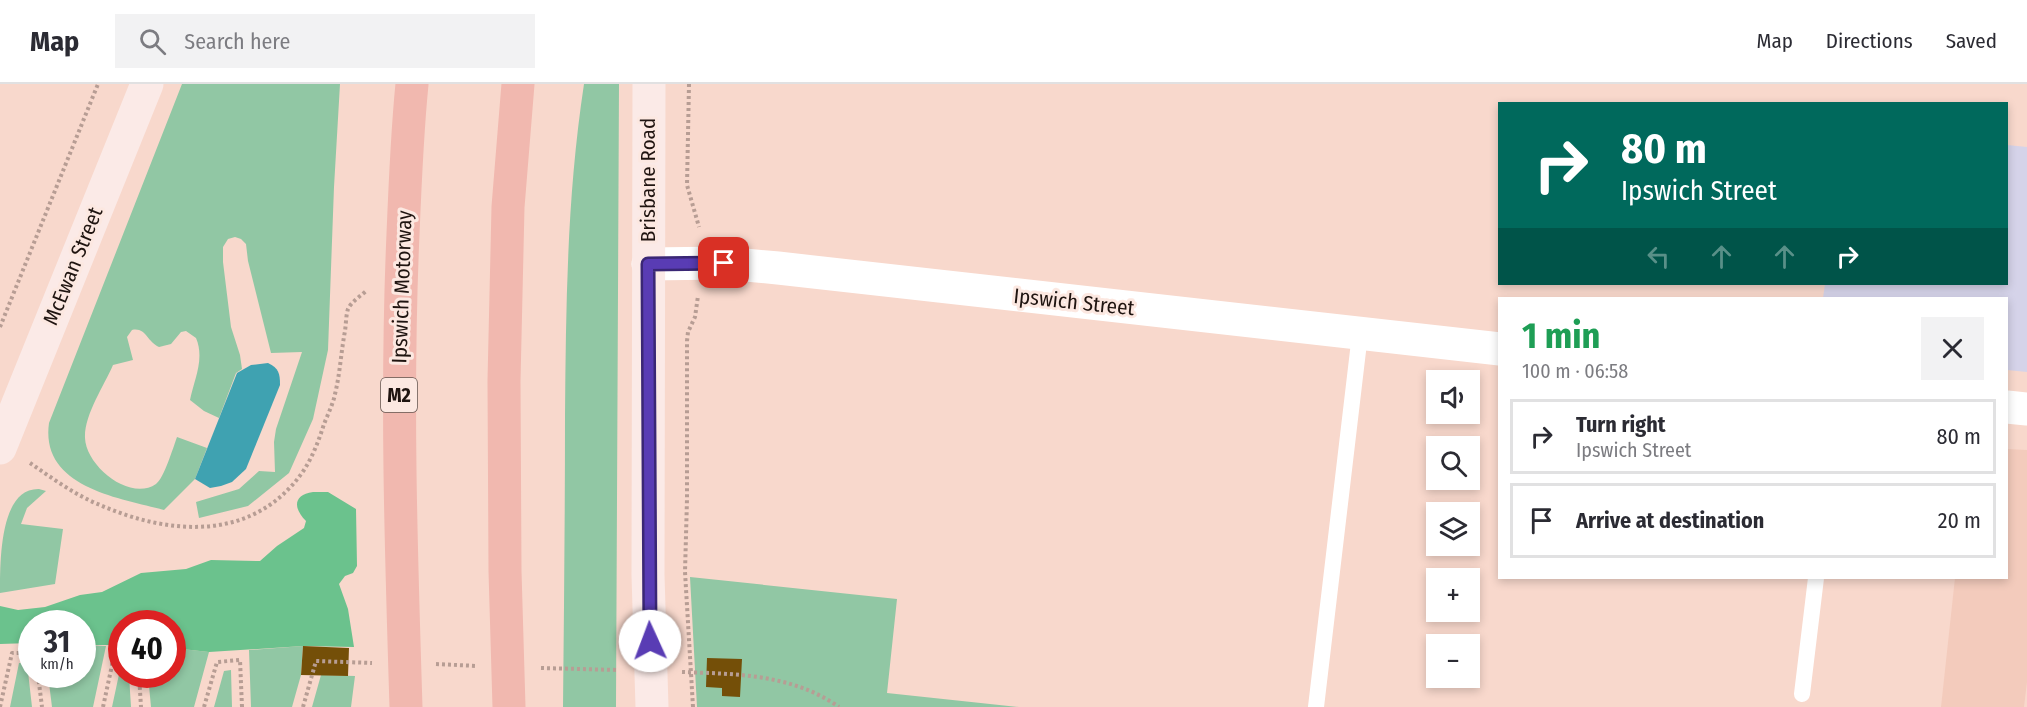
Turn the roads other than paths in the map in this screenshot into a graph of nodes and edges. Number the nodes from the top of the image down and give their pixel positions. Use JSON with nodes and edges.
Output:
{"nodes":[{"id":1,"x":147,"y":84,"type":"edge"},
{"id":2,"x":412,"y":84,"type":"edge"},
{"id":3,"x":518,"y":84,"type":"edge"},
{"id":4,"x":649,"y":84,"type":"edge"},
{"id":5,"x":648,"y":264,"type":"junction"},
{"id":6,"x":1360,"y":333,"type":"junction"},
{"id":7,"x":1498,"y":349,"type":"edge"},
{"id":8,"x":2008,"y":407,"type":"edge"},
{"id":9,"x":2027,"y":410,"type":"edge"},
{"id":10,"x":1,"y":446,"type":"edge"},
{"id":11,"x":1816,"y":579,"type":"edge"},
{"id":12,"x":1802,"y":694,"type":"dead end"},
{"id":13,"x":406,"y":707,"type":"edge"},
{"id":14,"x":509,"y":707,"type":"edge"},
{"id":15,"x":652,"y":707,"type":"edge"},
{"id":16,"x":1316,"y":707,"type":"edge"}],
"edges":[{"from":1,"to":10,"type":"street","name":"McEwan Street"},
{"from":2,"to":13,"type":"highway","name":"Ipswich Motorway","number":"M2"},
{"from":3,"to":14,"type":"highway"},
{"from":4,"to":5,"type":"street","name":"Brisbane Road"},
{"from":5,"to":6,"type":"street","name":"Ipswich Street"},
{"from":5,"to":15,"type":"street","name":"Brisbane Road"},
{"from":6,"to":7,"type":"street","name":"Ipswich Street"},
{"from":6,"to":16,"type":"lane"},
{"from":8,"to":9,"type":"street"},
{"from":11,"to":12,"type":"lane"}]}
